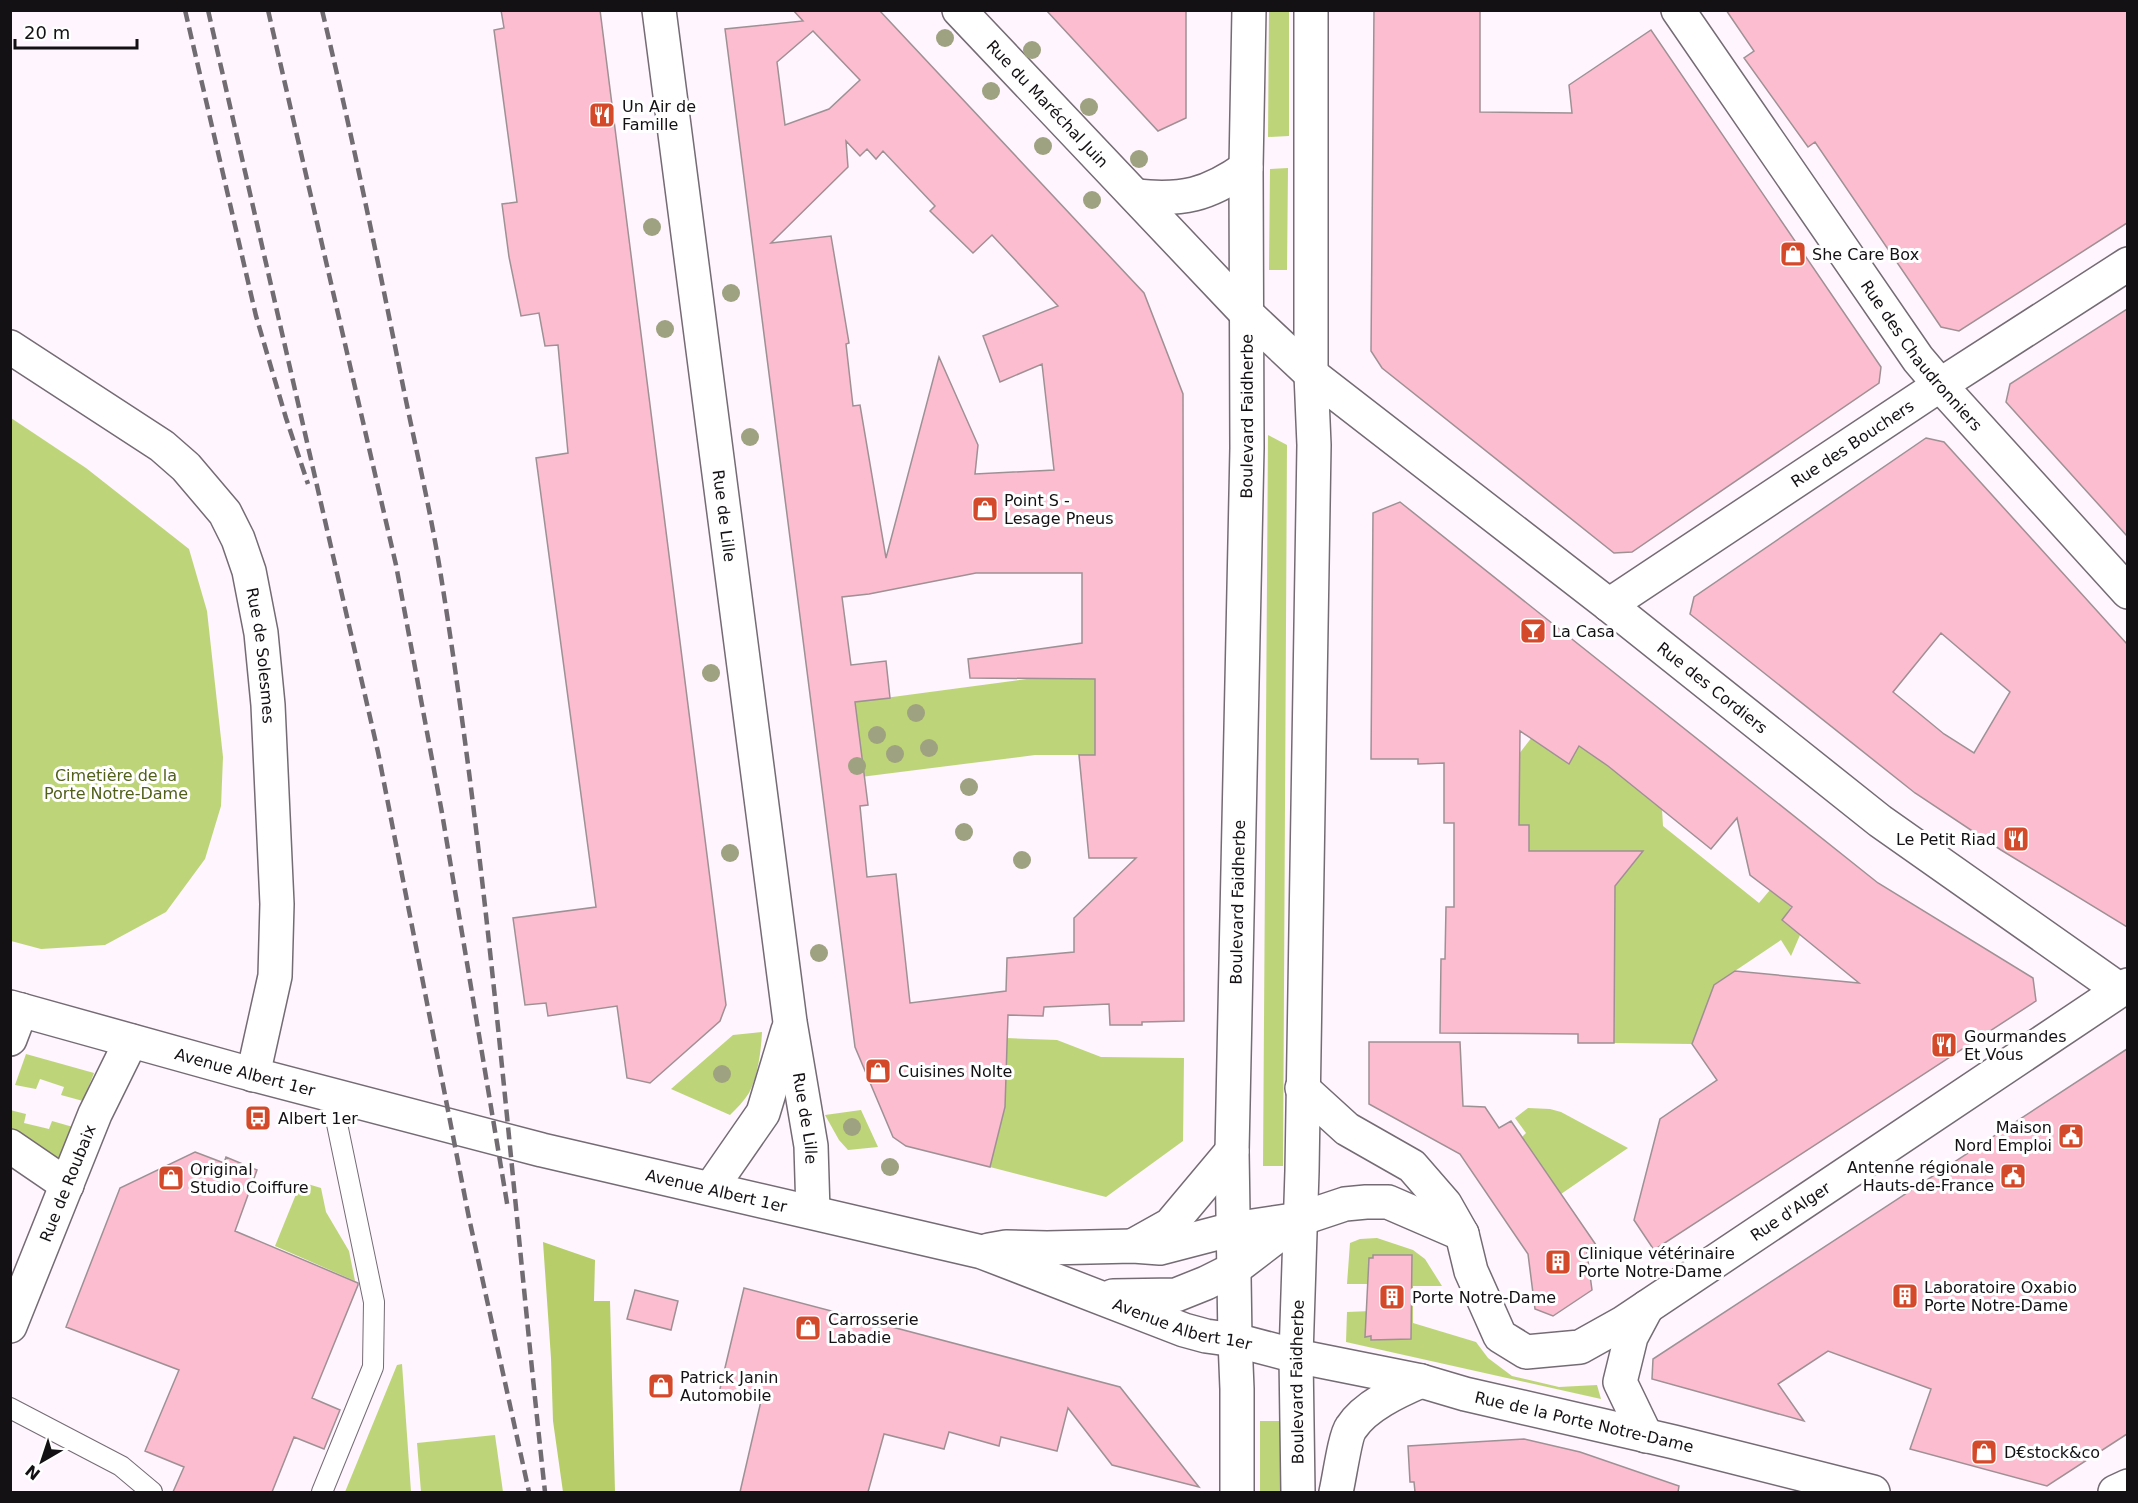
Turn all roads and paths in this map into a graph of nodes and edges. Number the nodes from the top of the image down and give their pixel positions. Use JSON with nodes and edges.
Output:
{"nodes":[{"id":1,"x":659,"y":10,"type":"edge"},
{"id":2,"x":959,"y":10,"type":"edge"},
{"id":3,"x":1249,"y":10,"type":"edge"},
{"id":4,"x":1311,"y":10,"type":"edge"},
{"id":5,"x":1678,"y":10,"type":"edge"},
{"id":6,"x":1246,"y":168,"type":"junction"},
{"id":7,"x":1136,"y":196,"type":"junction"},
{"id":8,"x":2127,"y":264,"type":"edge"},
{"id":9,"x":1246,"y":313,"type":"junction"},
{"id":10,"x":10,"y":347,"type":"edge"},
{"id":11,"x":1311,"y":374,"type":"junction"},
{"id":12,"x":1940,"y":386,"type":"junction"},
{"id":13,"x":2127,"y":592,"type":"edge"},
{"id":14,"x":1609,"y":605,"type":"junction"},
{"id":15,"x":2124,"y":988,"type":"edge"},
{"id":16,"x":14,"y":1019,"type":"edge"},
{"id":17,"x":790,"y":1023,"type":"junction"},
{"id":18,"x":131,"y":1041,"type":"junction"},
{"id":19,"x":254,"y":1075,"type":"junction"},
{"id":20,"x":1302,"y":1088,"type":"junction"},
{"id":21,"x":331,"y":1095,"type":"junction"},
{"id":22,"x":10,"y":1146,"type":"edge"},
{"id":23,"x":1232,"y":1151,"type":"junction"},
{"id":24,"x":67,"y":1185,"type":"junction"},
{"id":25,"x":711,"y":1188,"type":"junction"},
{"id":26,"x":813,"y":1212,"type":"junction"},
{"id":27,"x":1300,"y":1219,"type":"junction"},
{"id":28,"x":1233,"y":1229,"type":"junction"},
{"id":29,"x":1461,"y":1234,"type":"junction"},
{"id":30,"x":1133,"y":1246,"type":"junction"},
{"id":31,"x":982,"y":1252,"type":"junction"},
{"id":32,"x":1234,"y":1269,"type":"junction"},
{"id":33,"x":1094,"y":1295,"type":"junction"},
{"id":34,"x":1647,"y":1307,"type":"junction"},
{"id":35,"x":10,"y":1326,"type":"edge"},
{"id":36,"x":1235,"y":1340,"type":"junction"},
{"id":37,"x":1296,"y":1356,"type":"junction"},
{"id":38,"x":1421,"y":1381,"type":"junction"},
{"id":39,"x":10,"y":1408,"type":"edge"},
{"id":40,"x":1646,"y":1436,"type":"junction"},
{"id":41,"x":2127,"y":1486,"type":"edge"},
{"id":42,"x":152,"y":1492,"type":"edge"},
{"id":43,"x":322,"y":1492,"type":"edge"},
{"id":44,"x":1238,"y":1492,"type":"edge"},
{"id":45,"x":1298,"y":1492,"type":"edge"},
{"id":46,"x":1336,"y":1492,"type":"edge"},
{"id":47,"x":1873,"y":1492,"type":"edge"},
{"id":48,"x":2115,"y":1492,"type":"edge"}],
"edges":[{"from":1,"to":17,"type":"street","name":"Rue de Lille"},
{"from":2,"to":7,"type":"street","name":"Rue du Maréchal Juin"},
{"from":3,"to":6,"type":"street","name":"Boulevard Faidherbe"},
{"from":4,"to":11,"type":"street","name":"Boulevard Faidherbe"},
{"from":5,"to":12,"type":"street","name":"Rue des Chaudronniers"},
{"from":6,"to":7,"type":"street"},
{"from":6,"to":9,"type":"street","name":"Boulevard Faidherbe"},
{"from":7,"to":9,"type":"street","name":"Rue du Maréchal Juin"},
{"from":8,"to":12,"type":"street","name":"Rue des Bouchers"},
{"from":9,"to":11,"type":"street","name":"Boulevard Faidherbe"},
{"from":9,"to":23,"type":"street","name":"Boulevard Faidherbe"},
{"from":10,"to":19,"type":"street","name":"Rue de Solesmes"},
{"from":11,"to":14,"type":"street","name":"Rue des Cordiers"},
{"from":11,"to":20,"type":"street","name":"Boulevard Faidherbe"},
{"from":12,"to":13,"type":"street","name":"Rue des Chaudronniers"},
{"from":12,"to":14,"type":"street","name":"Rue des Bouchers"},
{"from":14,"to":15,"type":"street","name":"Rue des Cordiers"},
{"from":15,"to":34,"type":"street","name":"Rue d'Alger"},
{"from":16,"to":18,"type":"street","name":"Avenue Albert 1er"},
{"from":17,"to":25,"type":"street","name":"Rue de Lille"},
{"from":17,"to":26,"type":"street","name":"Rue de Lille"},
{"from":18,"to":19,"type":"street","name":"Avenue Albert 1er"},
{"from":18,"to":24,"type":"street","name":"Rue de Roubaix"},
{"from":19,"to":21,"type":"street","name":"Avenue Albert 1er"},
{"from":20,"to":27,"type":"street","name":"Boulevard Faidherbe"},
{"from":20,"to":29,"type":"street"},
{"from":21,"to":25,"type":"street","name":"Avenue Albert 1er"},
{"from":21,"to":43,"type":"lane"},
{"from":22,"to":24,"type":"street"},
{"from":23,"to":28,"type":"street","name":"Boulevard Faidherbe"},
{"from":23,"to":30,"type":"street"},
{"from":24,"to":35,"type":"street","name":"Rue de Roubaix"},
{"from":25,"to":26,"type":"street","name":"Avenue Albert 1er"},
{"from":26,"to":31,"type":"street","name":"Avenue Albert 1er"},
{"from":27,"to":28,"type":"street"},
{"from":27,"to":29,"type":"street"},
{"from":27,"to":32,"type":"street"},
{"from":27,"to":37,"type":"street","name":"Boulevard Faidherbe"},
{"from":28,"to":30,"type":"street"},
{"from":28,"to":32,"type":"street","name":"Boulevard Faidherbe"},
{"from":29,"to":34,"type":"street","name":"Rue d'Alger"},
{"from":30,"to":31,"type":"street"},
{"from":31,"to":33,"type":"street","name":"Avenue Albert 1er"},
{"from":32,"to":33,"type":"street"},
{"from":32,"to":36,"type":"street","name":"Boulevard Faidherbe"},
{"from":33,"to":36,"type":"street","name":"Avenue Albert 1er"},
{"from":34,"to":40,"type":"street"},
{"from":36,"to":37,"type":"street","name":"Avenue Albert 1er"},
{"from":36,"to":44,"type":"street","name":"Boulevard Faidherbe"},
{"from":37,"to":38,"type":"street","name":"Rue de la Porte Notre-Dame"},
{"from":37,"to":45,"type":"street","name":"Boulevard Faidherbe"},
{"from":38,"to":40,"type":"street","name":"Rue de la Porte Notre-Dame"},
{"from":38,"to":46,"type":"street"},
{"from":39,"to":42,"type":"lane"},
{"from":40,"to":47,"type":"street","name":"Rue de la Porte Notre-Dame"},
{"from":41,"to":48,"type":"street"}]}
